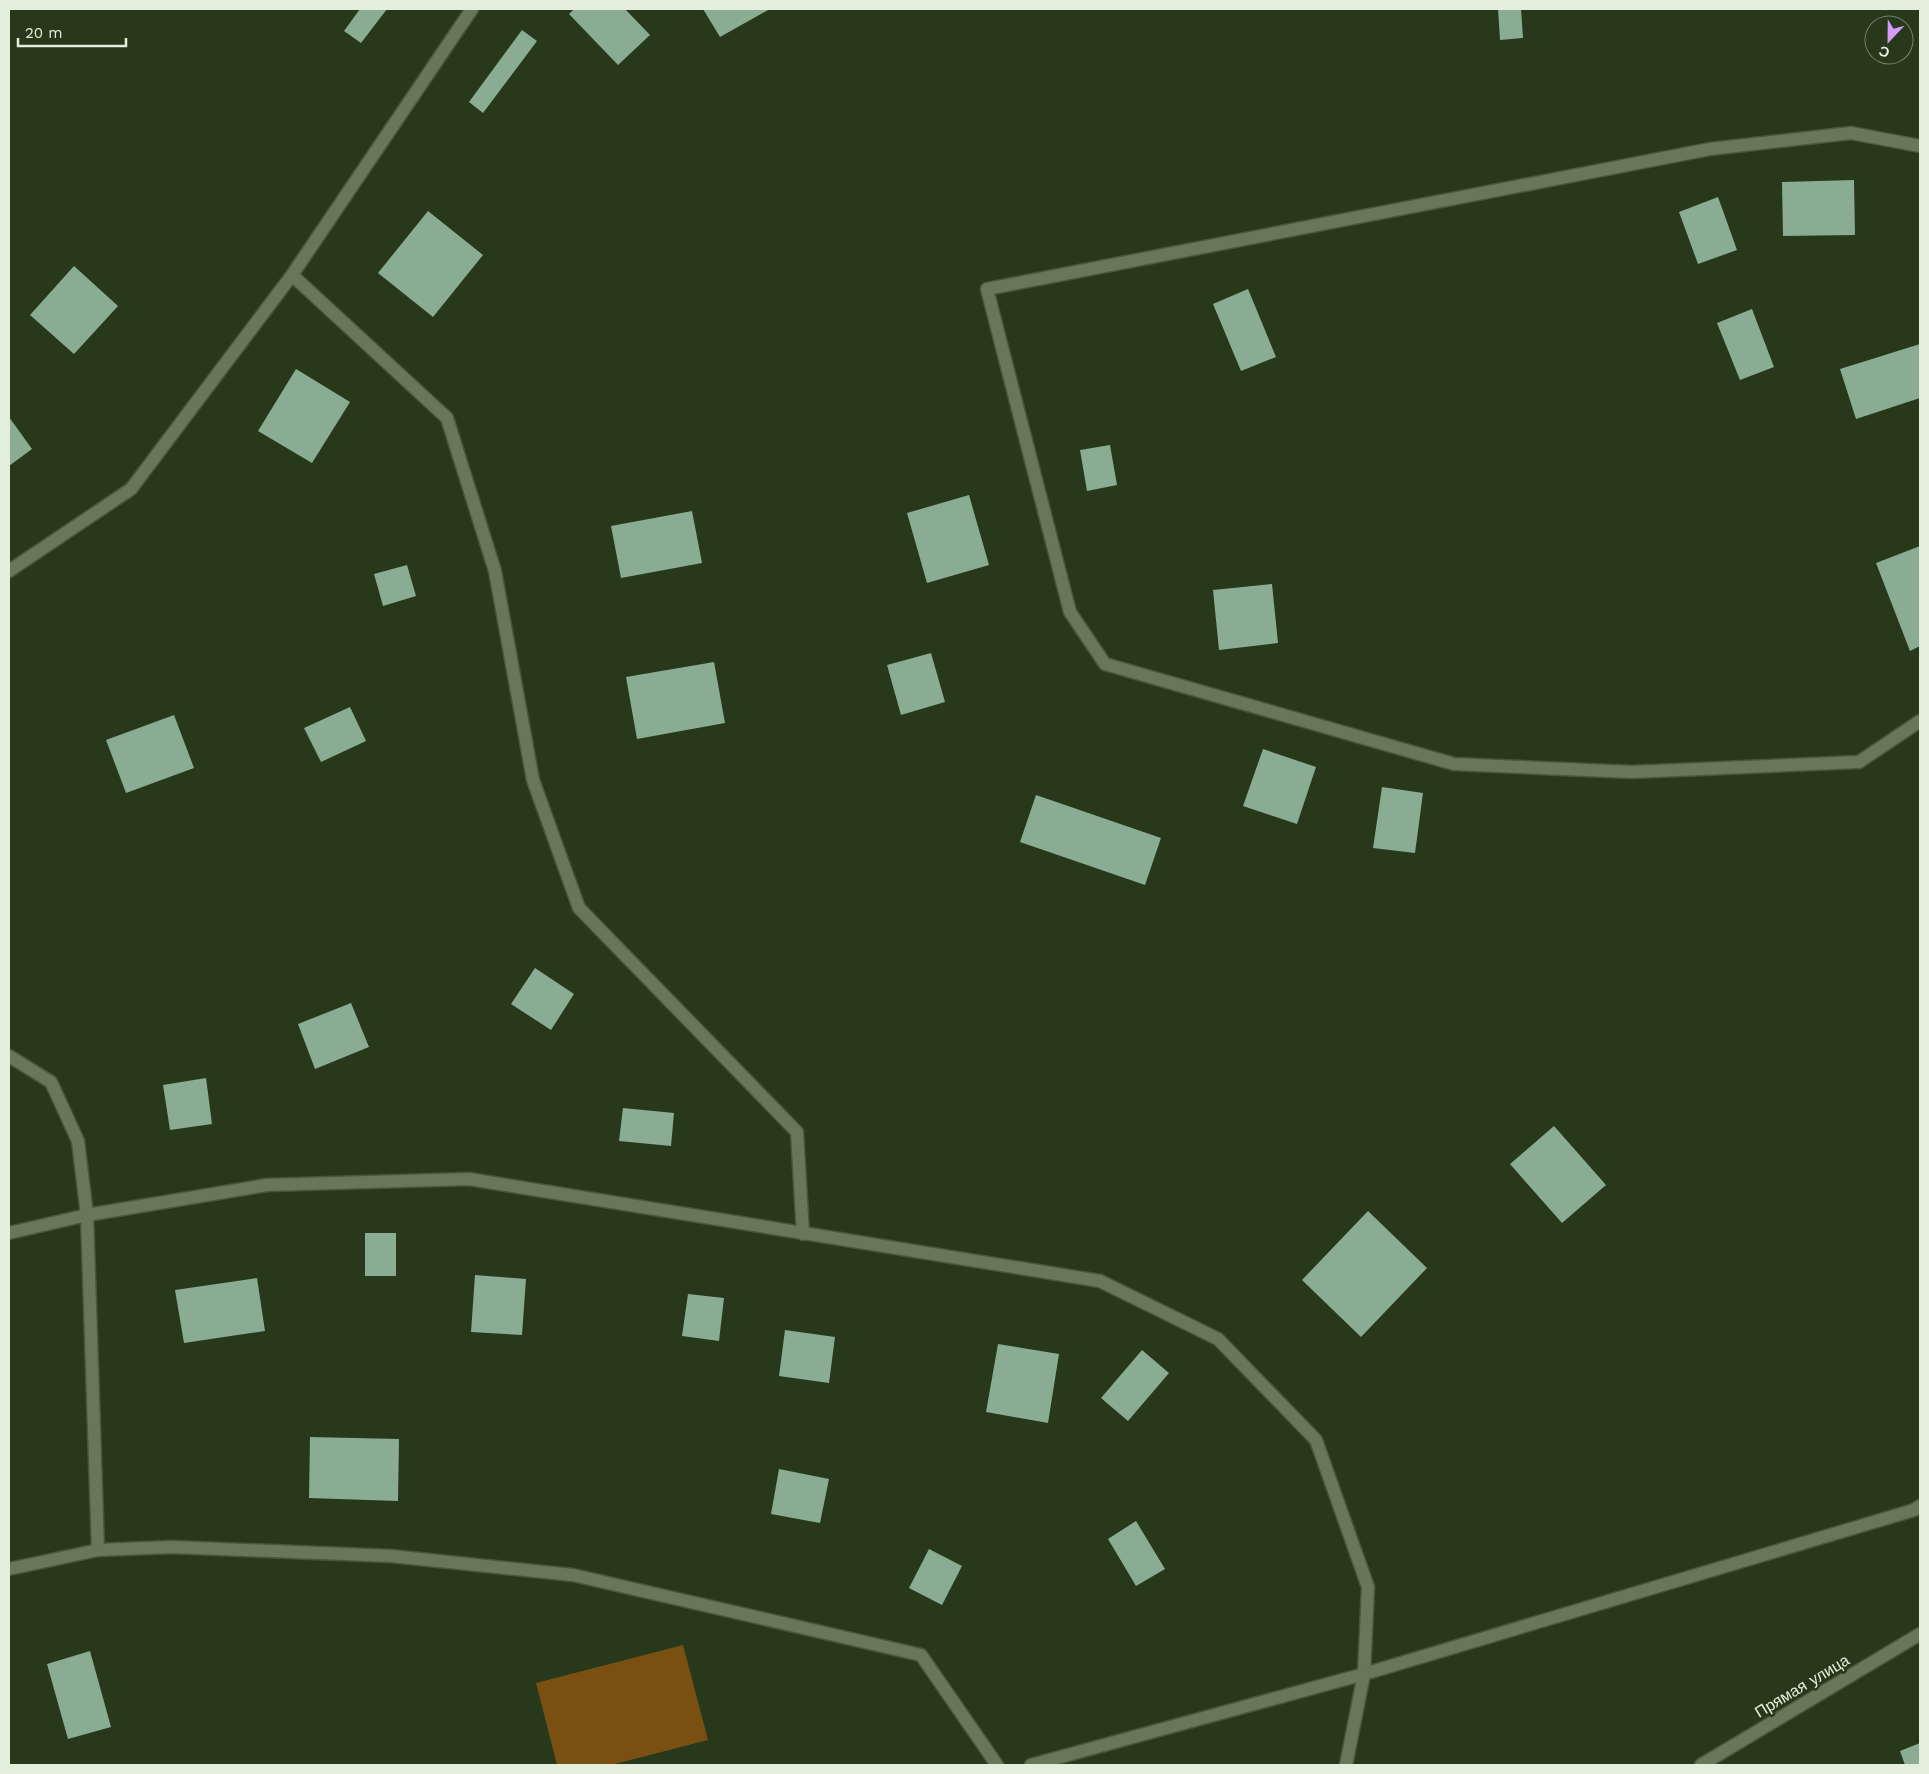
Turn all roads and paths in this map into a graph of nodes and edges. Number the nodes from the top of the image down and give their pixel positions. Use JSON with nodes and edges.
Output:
{"nodes":[{"id":1,"x":472,"y":9,"type":"edge"},
{"id":2,"x":1920,"y":146,"type":"edge"},
{"id":3,"x":292,"y":275,"type":"junction"},
{"id":4,"x":9,"y":570,"type":"edge"},
{"id":5,"x":1920,"y":721,"type":"edge"},
{"id":6,"x":9,"y":1056,"type":"edge"},
{"id":7,"x":87,"y":1215,"type":"junction"},
{"id":8,"x":9,"y":1233,"type":"edge"},
{"id":9,"x":803,"y":1234,"type":"junction"},
{"id":10,"x":1917,"y":1508,"type":"edge"},
{"id":11,"x":98,"y":1550,"type":"junction"},
{"id":12,"x":9,"y":1569,"type":"edge"},
{"id":13,"x":1920,"y":1634,"type":"edge"},
{"id":14,"x":1364,"y":1674,"type":"junction"},
{"id":15,"x":997,"y":1765,"type":"edge"},
{"id":16,"x":1031,"y":1765,"type":"edge"},
{"id":17,"x":1346,"y":1765,"type":"edge"},
{"id":18,"x":1701,"y":1765,"type":"edge"}],
"edges":[{"from":1,"to":3,"type":"street"},
{"from":2,"to":5,"type":"street"},
{"from":3,"to":4,"type":"street"},
{"from":3,"to":9,"type":"street"},
{"from":6,"to":7,"type":"street"},
{"from":7,"to":8,"type":"street"},
{"from":7,"to":9,"type":"street"},
{"from":7,"to":11,"type":"street"},
{"from":9,"to":14,"type":"street"},
{"from":10,"to":14,"type":"street"},
{"from":11,"to":12,"type":"street"},
{"from":11,"to":15,"type":"street"},
{"from":13,"to":18,"type":"street","name":"Прямая улица"},
{"from":14,"to":16,"type":"street"},
{"from":14,"to":17,"type":"street"}]}
